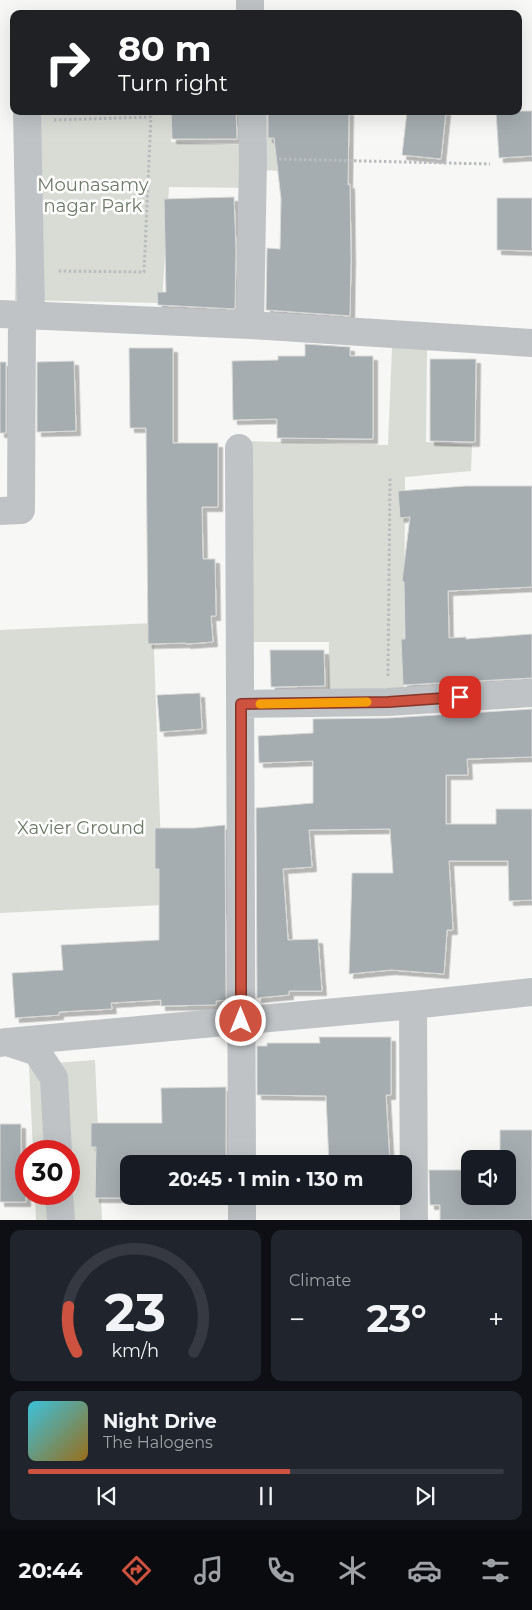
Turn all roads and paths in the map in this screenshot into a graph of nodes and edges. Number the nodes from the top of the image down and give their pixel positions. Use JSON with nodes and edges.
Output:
{"nodes":[{"id":1,"x":252,"y":115,"type":"edge"},
{"id":2,"x":27,"y":116,"type":"edge"},
{"id":3,"x":253,"y":159,"type":"junction"},
{"id":4,"x":490,"y":164,"type":"dead end"},
{"id":5,"x":29,"y":271,"type":"junction"},
{"id":6,"x":18,"y":315,"type":"edge"},
{"id":7,"x":250,"y":325,"type":"junction"},
{"id":8,"x":532,"y":342,"type":"edge"},
{"id":9,"x":239,"y":448,"type":"dead end"},
{"id":10,"x":390,"y":478,"type":"dead end"},
{"id":11,"x":0,"y":511,"type":"edge"},
{"id":12,"x":532,"y":693,"type":"edge"},
{"id":13,"x":388,"y":702,"type":"junction"},
{"id":14,"x":241,"y":704,"type":"junction"},
{"id":15,"x":532,"y":992,"type":"edge"},
{"id":16,"x":413,"y":1005,"type":"junction"},
{"id":17,"x":241,"y":1021,"type":"junction"},
{"id":18,"x":4,"y":1042,"type":"edge"},
{"id":19,"x":57,"y":1140,"type":"edge"},
{"id":20,"x":242,"y":1155,"type":"edge"},
{"id":21,"x":60,"y":1205,"type":"edge"},
{"id":22,"x":242,"y":1205,"type":"edge"},
{"id":23,"x":61,"y":1220,"type":"edge"},
{"id":24,"x":242,"y":1220,"type":"edge"},
{"id":25,"x":414,"y":1220,"type":"edge"}],
"edges":[{"from":1,"to":3,"type":"street"},
{"from":2,"to":5,"type":"street"},
{"from":2,"to":5,"type":"path"},
{"from":3,"to":4,"type":"path"},
{"from":3,"to":7,"type":"street"},
{"from":5,"to":6,"type":"street"},
{"from":6,"to":7,"type":"street"},
{"from":6,"to":11,"type":"street"},
{"from":7,"to":8,"type":"street"},
{"from":9,"to":14,"type":"street"},
{"from":10,"to":13,"type":"path"},
{"from":12,"to":13,"type":"street"},
{"from":13,"to":14,"type":"street"},
{"from":14,"to":17,"type":"street"},
{"from":15,"to":16,"type":"street"},
{"from":16,"to":17,"type":"street"},
{"from":16,"to":25,"type":"street"},
{"from":17,"to":18,"type":"street"},
{"from":17,"to":20,"type":"street"},
{"from":18,"to":19,"type":"street"},
{"from":21,"to":23,"type":"street"},
{"from":22,"to":24,"type":"street"}]}
